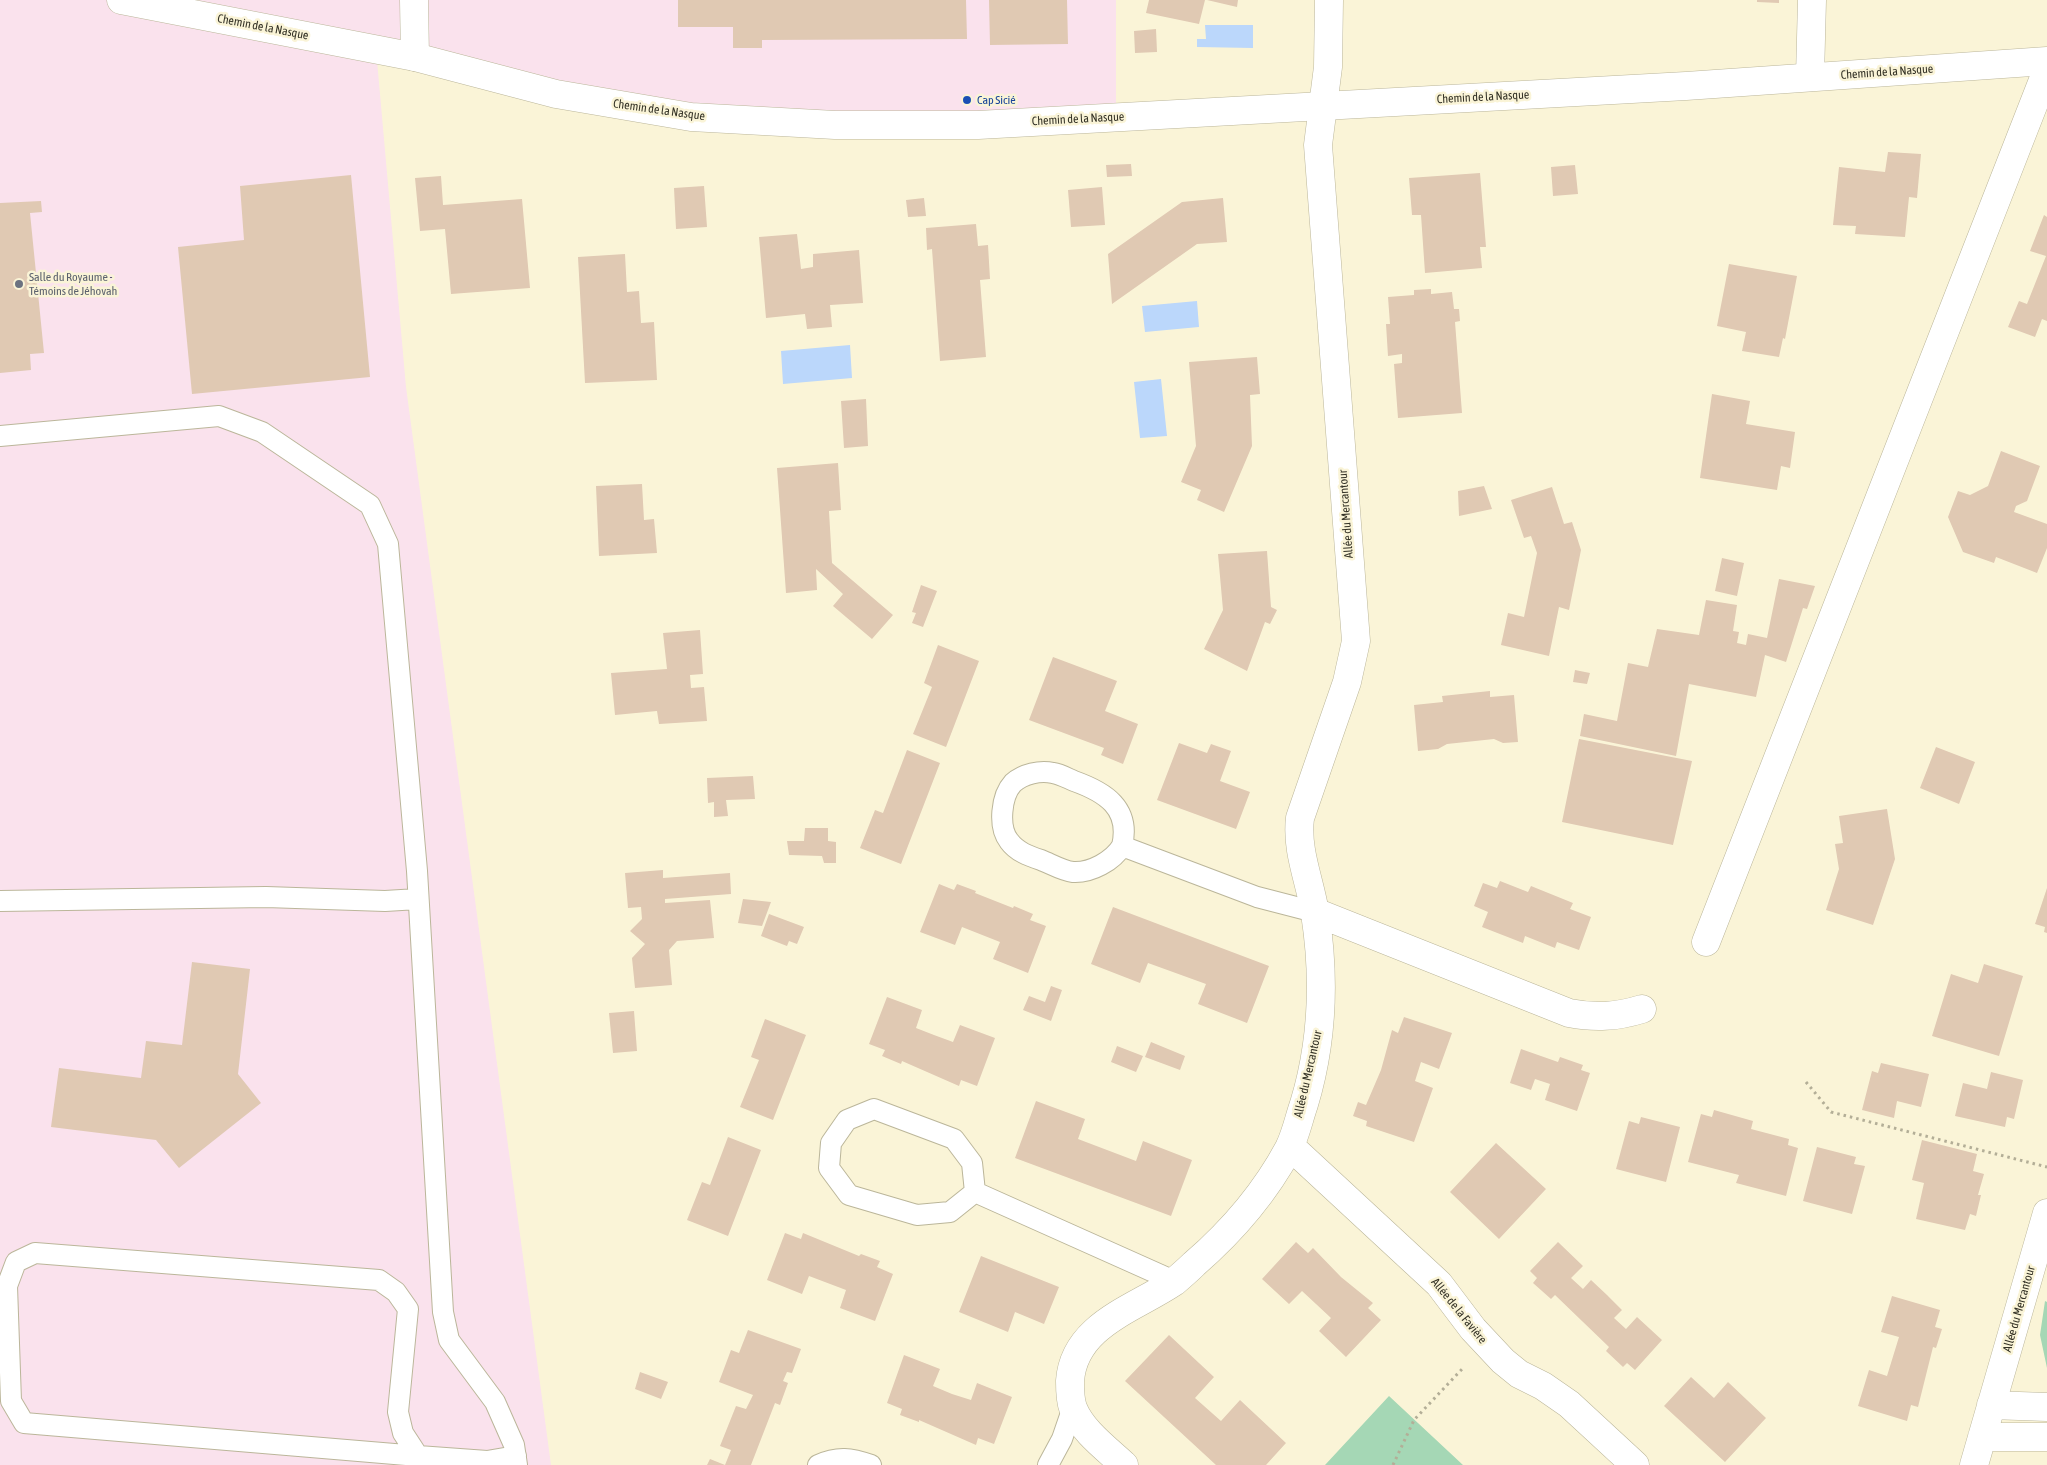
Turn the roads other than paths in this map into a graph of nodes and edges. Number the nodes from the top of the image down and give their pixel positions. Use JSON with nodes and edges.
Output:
{"nodes":[{"id":1,"x":121,"y":0,"type":"edge"},
{"id":2,"x":414,"y":0,"type":"edge"},
{"id":3,"x":1329,"y":0,"type":"edge"},
{"id":4,"x":1812,"y":0,"type":"edge"},
{"id":5,"x":415,"y":57,"type":"junction"},
{"id":6,"x":2047,"y":61,"type":"edge"},
{"id":7,"x":2047,"y":70,"type":"edge"},
{"id":8,"x":1810,"y":77,"type":"junction"},
{"id":9,"x":1323,"y":106,"type":"junction"},
{"id":10,"x":0,"y":436,"type":"edge"},
{"id":11,"x":1122,"y":846,"type":"junction"},
{"id":12,"x":418,"y":899,"type":"junction"},
{"id":13,"x":0,"y":901,"type":"edge"},
{"id":14,"x":1314,"y":912,"type":"junction"},
{"id":15,"x":1706,"y":942,"type":"dead end"},
{"id":16,"x":1642,"y":1009,"type":"dead end"},
{"id":17,"x":1290,"y":1146,"type":"junction"},
{"id":18,"x":975,"y":1192,"type":"junction"},
{"id":19,"x":2047,"y":1213,"type":"edge"},
{"id":20,"x":1174,"y":1281,"type":"junction"},
{"id":21,"x":1991,"y":1405,"type":"junction"},
{"id":22,"x":1072,"y":1407,"type":"junction"},
{"id":23,"x":2047,"y":1407,"type":"edge"},
{"id":24,"x":1982,"y":1437,"type":"junction"},
{"id":25,"x":2047,"y":1437,"type":"edge"},
{"id":26,"x":418,"y":1456,"type":"junction"},
{"id":27,"x":517,"y":1461,"type":"edge"},
{"id":28,"x":818,"y":1465,"type":"edge"},
{"id":29,"x":871,"y":1465,"type":"edge"},
{"id":30,"x":1048,"y":1465,"type":"edge"},
{"id":31,"x":1124,"y":1465,"type":"edge"},
{"id":32,"x":1635,"y":1465,"type":"edge"},
{"id":33,"x":1974,"y":1465,"type":"edge"}],
"edges":[{"from":1,"to":5,"type":"street","name":"Chemin de la Nasque"},
{"from":2,"to":5,"type":"street"},
{"from":3,"to":9,"type":"street","name":"Allée du Mercantour"},
{"from":4,"to":8,"type":"street"},
{"from":5,"to":9,"type":"street","name":"Chemin de la Nasque"},
{"from":6,"to":8,"type":"street","name":"Chemin de la Nasque"},
{"from":7,"to":15,"type":"street"},
{"from":8,"to":9,"type":"street","name":"Chemin de la Nasque"},
{"from":9,"to":14,"type":"street","name":"Allée du Mercantour"},
{"from":10,"to":12,"type":"lane"},
{"from":11,"to":11,"type":"lane"},
{"from":11,"to":14,"type":"lane"},
{"from":12,"to":13,"type":"lane"},
{"from":12,"to":27,"type":"lane"},
{"from":14,"to":16,"type":"street"},
{"from":14,"to":17,"type":"street","name":"Allée du Mercantour"},
{"from":17,"to":20,"type":"street","name":"Allée du Mercantour"},
{"from":17,"to":32,"type":"street","name":"Allée de la Favière"},
{"from":18,"to":18,"type":"lane"},
{"from":18,"to":20,"type":"lane"},
{"from":19,"to":21,"type":"street","name":"Allée du Mercantour"},
{"from":20,"to":22,"type":"street","name":"Allée du Mercantour"},
{"from":21,"to":23,"type":"street"},
{"from":21,"to":24,"type":"street","name":"Allée du Mercantour"},
{"from":22,"to":30,"type":"lane","name":"Allée du Mercantour"},
{"from":22,"to":31,"type":"street"},
{"from":24,"to":25,"type":"street"},
{"from":24,"to":33,"type":"street","name":"Allée du Mercantour"},
{"from":26,"to":26,"type":"lane"},
{"from":26,"to":27,"type":"lane"},
{"from":28,"to":29,"type":"lane"}]}
